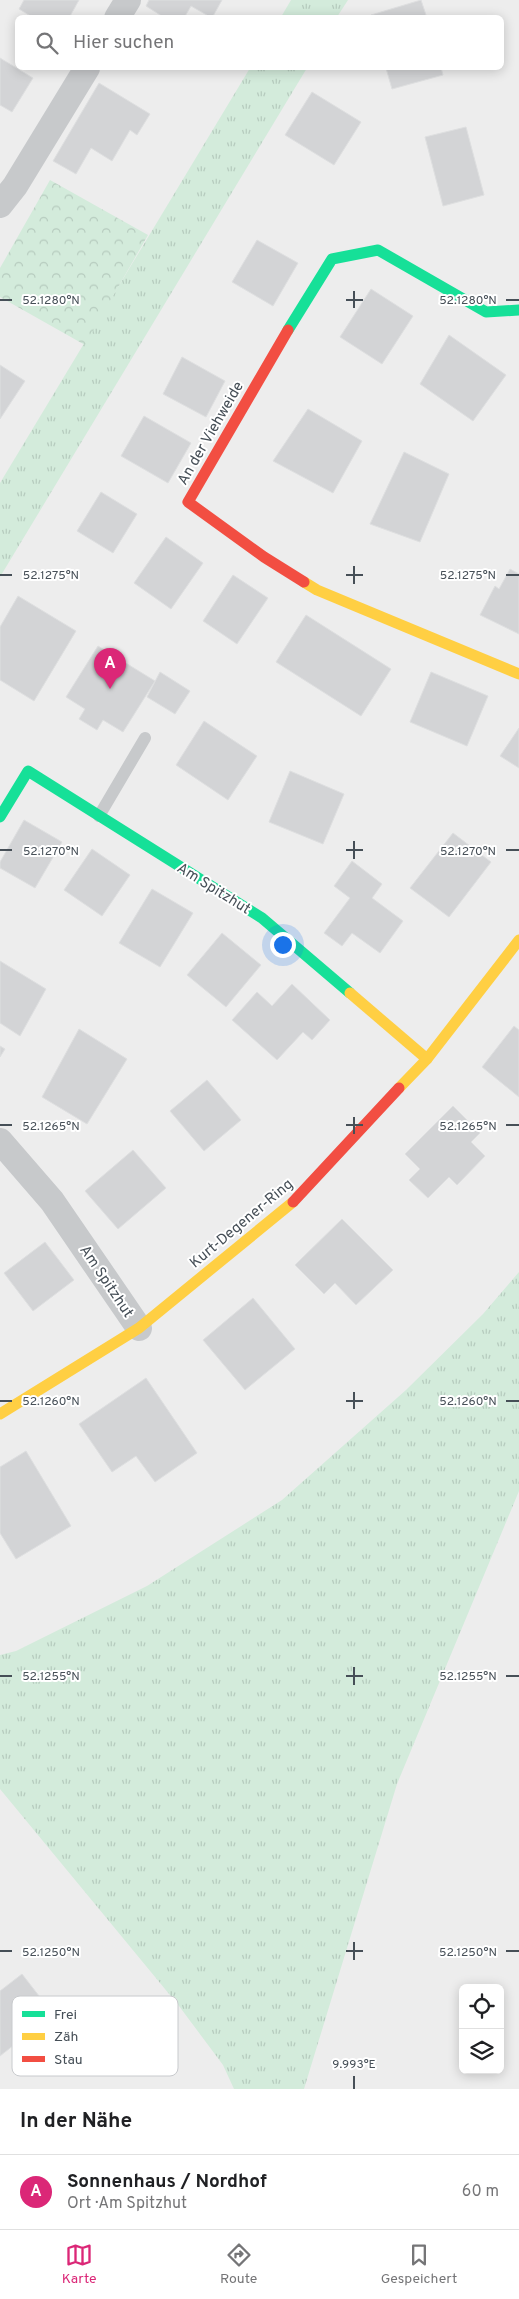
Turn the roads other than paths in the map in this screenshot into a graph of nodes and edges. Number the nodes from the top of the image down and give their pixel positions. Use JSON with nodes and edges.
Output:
{"nodes":[{"id":1,"x":128,"y":0,"type":"edge"},
{"id":2,"x":120,"y":15,"type":"edge"},
{"id":3,"x":86,"y":70,"type":"edge"},
{"id":4,"x":0,"y":205,"type":"edge"},
{"id":5,"x":519,"y":310,"type":"edge"},
{"id":6,"x":519,"y":674,"type":"edge"},
{"id":7,"x":145,"y":738,"type":"dead end"},
{"id":8,"x":99,"y":816,"type":"junction"},
{"id":9,"x":0,"y":817,"type":"edge"},
{"id":10,"x":519,"y":940,"type":"edge"},
{"id":11,"x":426,"y":1059,"type":"junction"},
{"id":12,"x":0,"y":1141,"type":"edge"},
{"id":13,"x":138,"y":1328,"type":"junction"},
{"id":14,"x":0,"y":1414,"type":"edge"}],
"edges":[{"from":1,"to":2,"type":"street"},
{"from":3,"to":4,"type":"street"},
{"from":5,"to":6,"type":"street","name":"An der Viehweide"},
{"from":7,"to":8,"type":"lane"},
{"from":8,"to":9,"type":"street","name":"Am Spitzhut"},
{"from":8,"to":11,"type":"street","name":"Am Spitzhut"},
{"from":10,"to":11,"type":"street","name":"Kurt-Degener-Ring"},
{"from":11,"to":13,"type":"street","name":"Kurt-Degener-Ring"},
{"from":12,"to":13,"type":"street","name":"Am Spitzhut"},
{"from":13,"to":14,"type":"street","name":"Kurt-Degener-Ring"}]}
